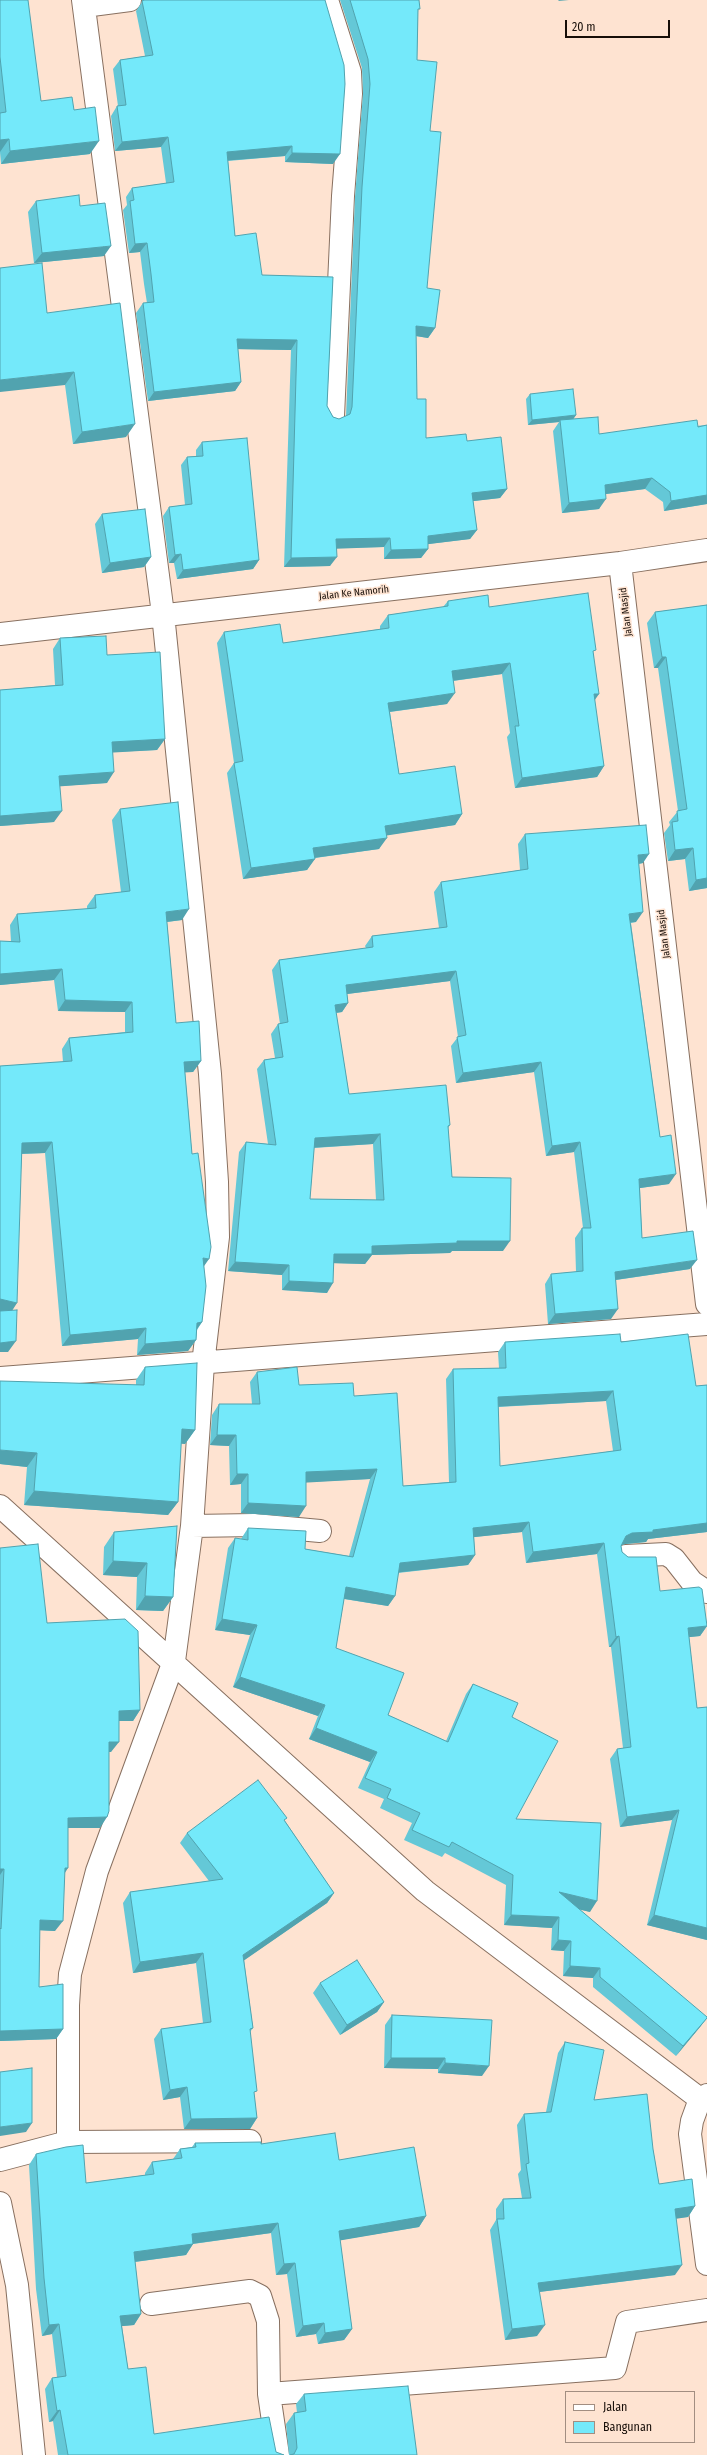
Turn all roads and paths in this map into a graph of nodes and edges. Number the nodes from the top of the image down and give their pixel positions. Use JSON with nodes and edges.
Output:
{"nodes":[{"id":1,"x":130,"y":0,"type":"edge"},
{"id":2,"x":327,"y":0,"type":"edge"},
{"id":3,"x":84,"y":3,"type":"edge"},
{"id":4,"x":333,"y":416,"type":"edge"},
{"id":5,"x":707,"y":550,"type":"edge"},
{"id":6,"x":620,"y":564,"type":"junction"},
{"id":7,"x":163,"y":614,"type":"junction"},
{"id":8,"x":0,"y":634,"type":"edge"},
{"id":9,"x":707,"y":1304,"type":"edge"},
{"id":10,"x":707,"y":1324,"type":"edge"},
{"id":11,"x":203,"y":1364,"type":"junction"},
{"id":12,"x":0,"y":1378,"type":"edge"},
{"id":13,"x":0,"y":1506,"type":"edge"},
{"id":14,"x":192,"y":1526,"type":"junction"},
{"id":15,"x":320,"y":1531,"type":"dead end"},
{"id":16,"x":626,"y":1556,"type":"edge"},
{"id":17,"x":707,"y":1592,"type":"edge"},
{"id":18,"x":174,"y":1662,"type":"junction"},
{"id":19,"x":704,"y":2097,"type":"edge"},
{"id":20,"x":250,"y":2141,"type":"edge"},
{"id":21,"x":68,"y":2142,"type":"junction"},
{"id":22,"x":0,"y":2160,"type":"edge"},
{"id":23,"x":0,"y":2203,"type":"edge"},
{"id":24,"x":707,"y":2264,"type":"edge"},
{"id":25,"x":151,"y":2304,"type":"dead end"},
{"id":26,"x":707,"y":2310,"type":"edge"},
{"id":27,"x":269,"y":2394,"type":"junction"},
{"id":28,"x":34,"y":2455,"type":"edge"},
{"id":29,"x":278,"y":2455,"type":"edge"}],
"edges":[{"from":1,"to":3,"type":"street"},
{"from":2,"to":4,"type":"street"},
{"from":3,"to":7,"type":"street"},
{"from":5,"to":6,"type":"street","name":"Jalan Ke Namorih"},
{"from":6,"to":7,"type":"street","name":"Jalan Ke Namorih"},
{"from":6,"to":9,"type":"street","name":"Jalan Masjid"},
{"from":7,"to":8,"type":"street","name":"Jalan Ke Namorih"},
{"from":7,"to":11,"type":"street"},
{"from":10,"to":11,"type":"street"},
{"from":11,"to":12,"type":"street"},
{"from":11,"to":14,"type":"street"},
{"from":13,"to":18,"type":"street"},
{"from":14,"to":15,"type":"street"},
{"from":14,"to":18,"type":"street"},
{"from":16,"to":17,"type":"street"},
{"from":18,"to":19,"type":"street"},
{"from":18,"to":21,"type":"street"},
{"from":19,"to":24,"type":"street"},
{"from":20,"to":21,"type":"street"},
{"from":21,"to":22,"type":"street"},
{"from":23,"to":28,"type":"street"},
{"from":25,"to":27,"type":"street"},
{"from":26,"to":27,"type":"street"},
{"from":27,"to":29,"type":"street"}]}
